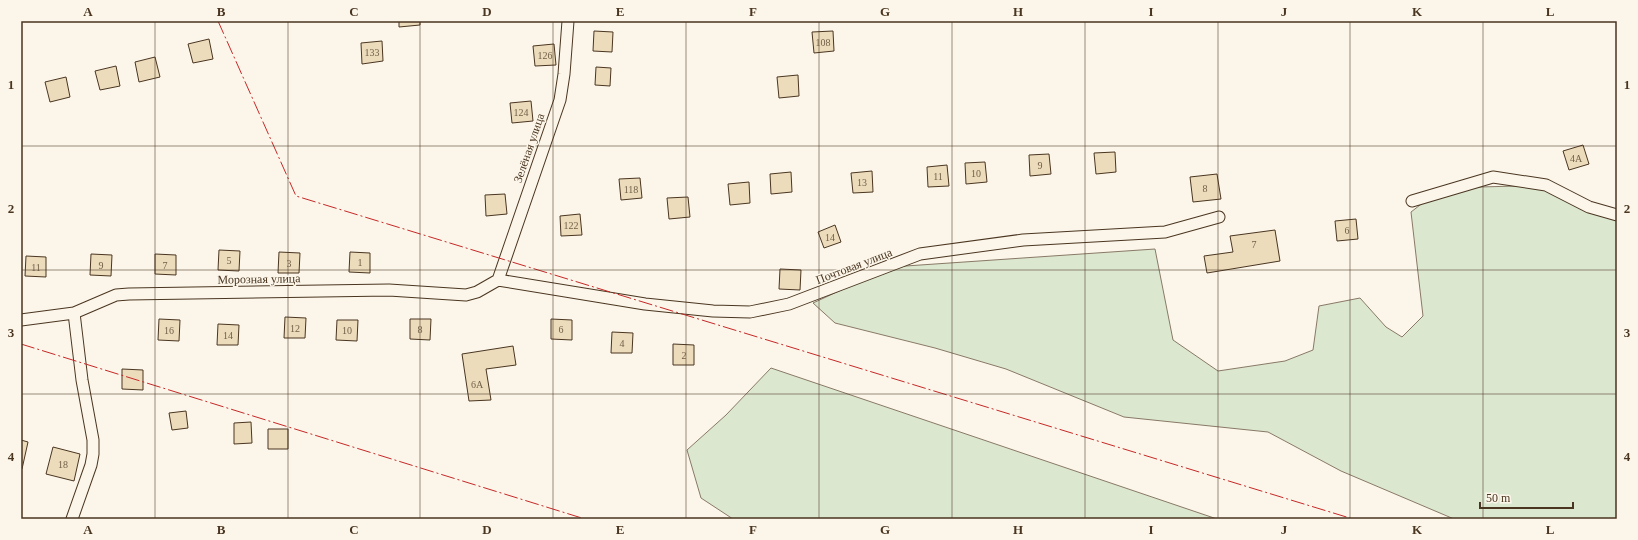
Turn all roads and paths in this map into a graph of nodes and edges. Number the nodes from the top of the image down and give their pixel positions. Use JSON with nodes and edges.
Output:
{"nodes":[{"id":1,"x":568,"y":21,"type":"edge"},
{"id":2,"x":1412,"y":201,"type":"dead end"},
{"id":3,"x":1617,"y":215,"type":"edge"},
{"id":4,"x":1219,"y":217,"type":"dead end"},
{"id":5,"x":498,"y":280,"type":"junction"},
{"id":6,"x":74,"y":314,"type":"junction"},
{"id":7,"x":21,"y":320,"type":"edge"},
{"id":8,"x":72,"y":519,"type":"edge"}],
"edges":[{"from":1,"to":5,"type":"street","name":"Зелёная улица"},
{"from":2,"to":3,"type":"street"},
{"from":4,"to":5,"type":"street","name":"Почтовая улица"},
{"from":5,"to":6,"type":"street","name":"Морозная улица"},
{"from":6,"to":7,"type":"street","name":"Морозная улица"},
{"from":6,"to":8,"type":"street"}]}
